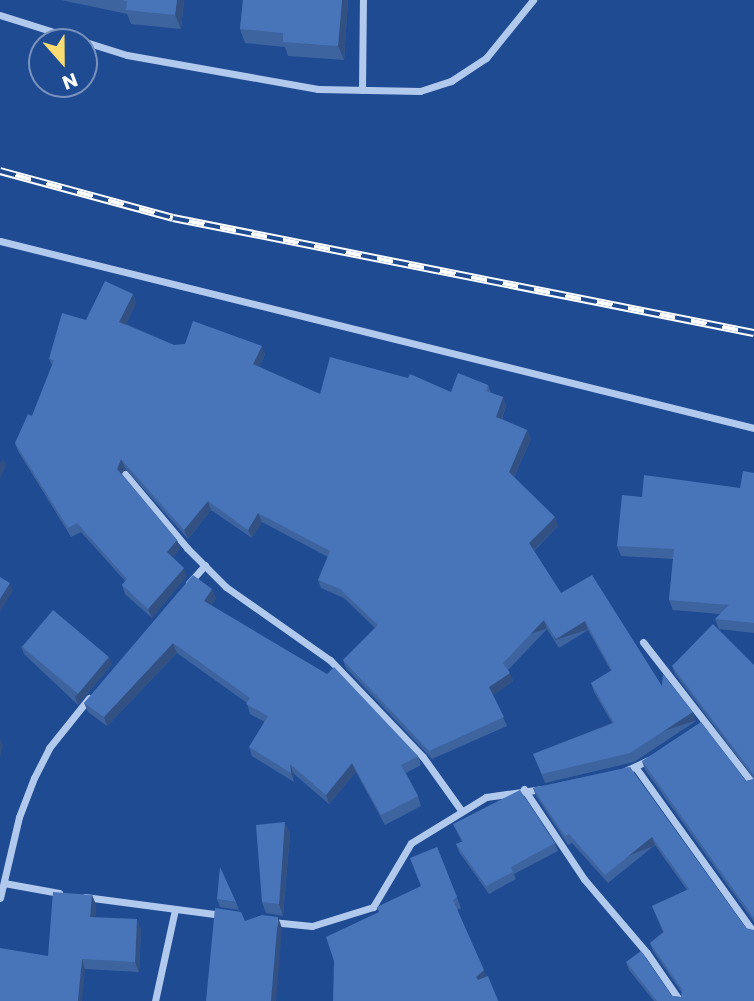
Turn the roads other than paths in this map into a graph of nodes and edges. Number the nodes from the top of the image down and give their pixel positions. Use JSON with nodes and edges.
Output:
{"nodes":[{"id":1,"x":362,"y":0,"type":"edge"},
{"id":2,"x":533,"y":0,"type":"edge"},
{"id":3,"x":0,"y":15,"type":"edge"},
{"id":4,"x":362,"y":90,"type":"junction"},
{"id":5,"x":0,"y":241,"type":"edge"},
{"id":6,"x":754,"y":428,"type":"edge"},
{"id":7,"x":125,"y":474,"type":"edge"},
{"id":8,"x":205,"y":565,"type":"junction"},
{"id":9,"x":180,"y":593,"type":"edge"},
{"id":10,"x":643,"y":642,"type":"dead end"},
{"id":11,"x":94,"y":692,"type":"edge"},
{"id":12,"x":705,"y":722,"type":"junction"},
{"id":13,"x":694,"y":730,"type":"edge"},
{"id":14,"x":661,"y":753,"type":"edge"},
{"id":15,"x":636,"y":768,"type":"junction"},
{"id":16,"x":615,"y":773,"type":"edge"},
{"id":17,"x":754,"y":785,"type":"edge"},
{"id":18,"x":555,"y":788,"type":"edge"},
{"id":19,"x":524,"y":789,"type":"junction"},
{"id":20,"x":461,"y":810,"type":"junction"},
{"id":21,"x":4,"y":883,"type":"junction"},
{"id":22,"x":68,"y":894,"type":"edge"},
{"id":23,"x":80,"y":897,"type":"edge"},
{"id":24,"x":0,"y":898,"type":"edge"},
{"id":25,"x":175,"y":909,"type":"junction"},
{"id":26,"x":230,"y":916,"type":"edge"},
{"id":27,"x":267,"y":922,"type":"edge"},
{"id":28,"x":754,"y":933,"type":"edge"},
{"id":29,"x":155,"y":1001,"type":"edge"},
{"id":30,"x":680,"y":1001,"type":"edge"}],
"edges":[{"from":1,"to":4,"type":"street"},
{"from":2,"to":4,"type":"street"},
{"from":3,"to":4,"type":"street"},
{"from":5,"to":6,"type":"street"},
{"from":7,"to":8,"type":"street"},
{"from":8,"to":9,"type":"street"},
{"from":8,"to":20,"type":"street"},
{"from":10,"to":12,"type":"street"},
{"from":11,"to":21,"type":"street"},
{"from":12,"to":13,"type":"street"},
{"from":12,"to":17,"type":"street"},
{"from":14,"to":15,"type":"street"},
{"from":15,"to":16,"type":"street"},
{"from":15,"to":28,"type":"street"},
{"from":18,"to":19,"type":"street"},
{"from":19,"to":20,"type":"street"},
{"from":19,"to":30,"type":"street"},
{"from":20,"to":27,"type":"street"},
{"from":21,"to":22,"type":"street"},
{"from":21,"to":24,"type":"street"},
{"from":23,"to":25,"type":"street"},
{"from":25,"to":26,"type":"street"},
{"from":25,"to":29,"type":"street"}]}
